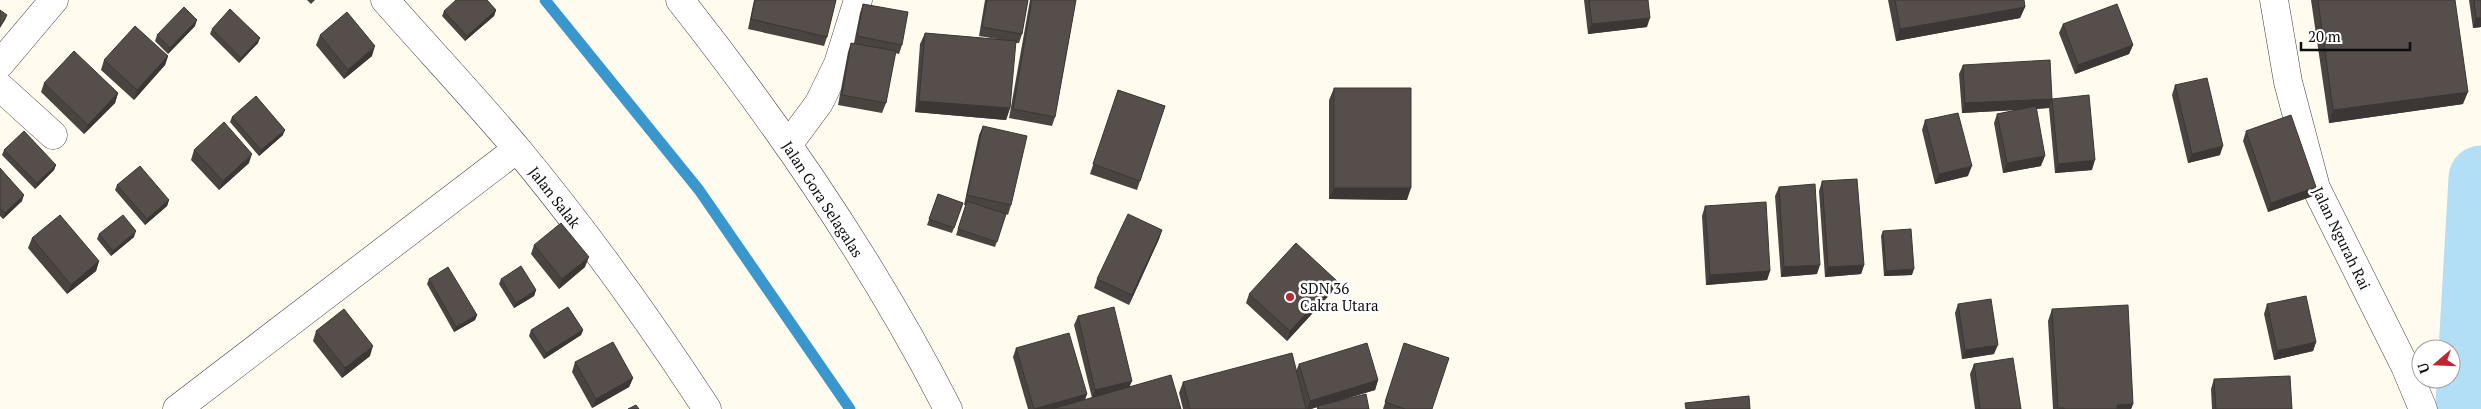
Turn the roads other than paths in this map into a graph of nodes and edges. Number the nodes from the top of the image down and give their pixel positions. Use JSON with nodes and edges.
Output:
{"nodes":[{"id":1,"x":54,"y":0,"type":"edge"},
{"id":2,"x":385,"y":0,"type":"edge"},
{"id":3,"x":680,"y":0,"type":"edge"},
{"id":4,"x":858,"y":0,"type":"edge"},
{"id":5,"x":2274,"y":0,"type":"edge"},
{"id":6,"x":0,"y":64,"type":"edge"},
{"id":7,"x":0,"y":87,"type":"edge"},
{"id":8,"x":53,"y":135,"type":"dead end"},
{"id":9,"x":788,"y":145,"type":"junction"},
{"id":10,"x":517,"y":149,"type":"junction"},
{"id":11,"x":177,"y":409,"type":"edge"},
{"id":12,"x":707,"y":409,"type":"edge"},
{"id":13,"x":948,"y":409,"type":"edge"},
{"id":14,"x":2423,"y":409,"type":"edge"}],
"edges":[{"from":1,"to":6,"type":"street"},
{"from":2,"to":10,"type":"street","name":"Jalan Salak"},
{"from":3,"to":9,"type":"street","name":"Jalan Gora Selagalas"},
{"from":4,"to":9,"type":"street"},
{"from":5,"to":14,"type":"street","name":"Jalan Ngurah Rai"},
{"from":7,"to":8,"type":"street"},
{"from":9,"to":13,"type":"street","name":"Jalan Gora Selagalas"},
{"from":10,"to":11,"type":"street"},
{"from":10,"to":12,"type":"street","name":"Jalan Salak"}]}
